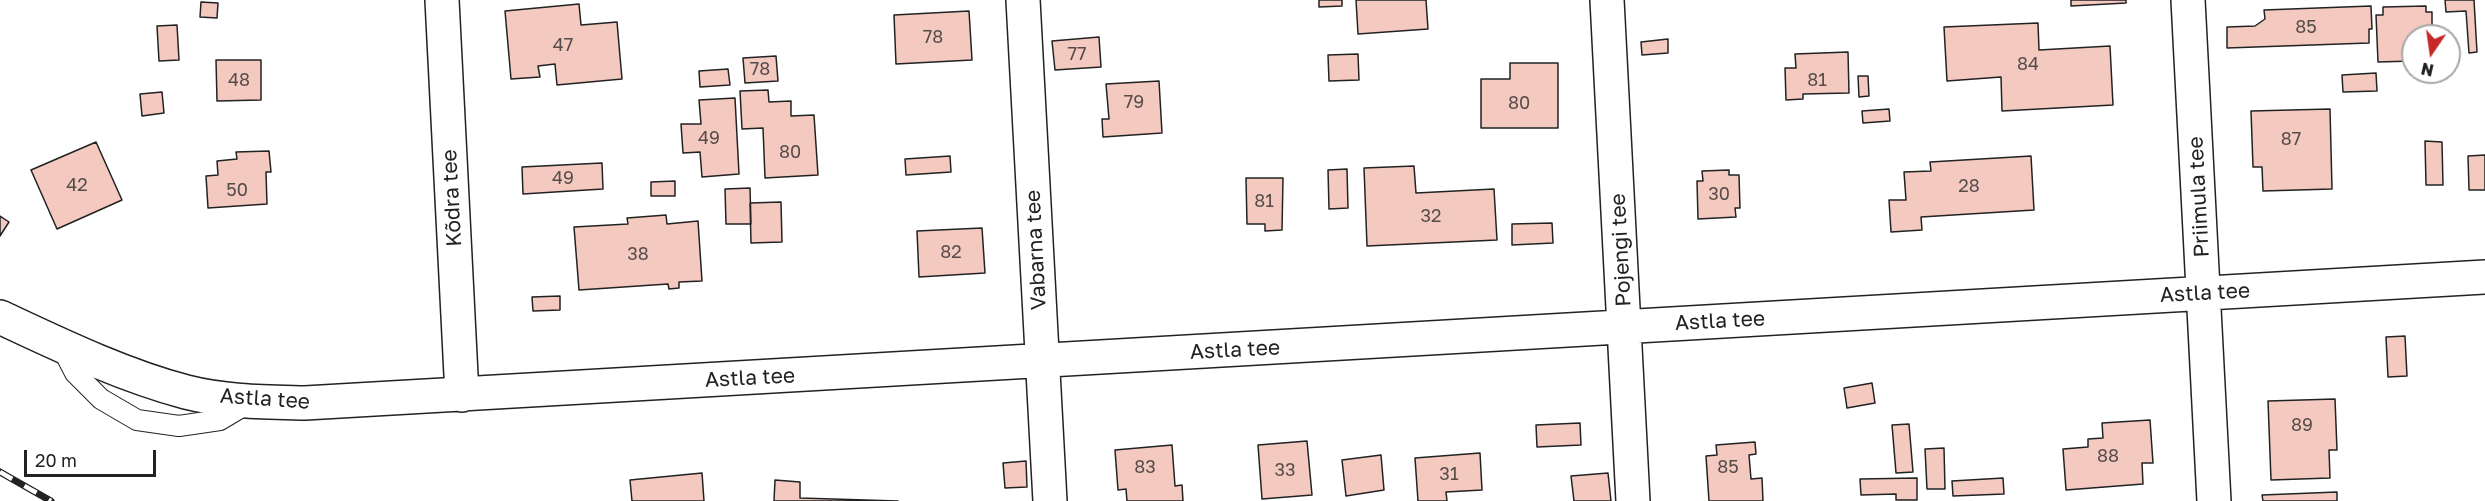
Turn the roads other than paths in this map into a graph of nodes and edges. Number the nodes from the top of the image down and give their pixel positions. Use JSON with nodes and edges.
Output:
{"nodes":[{"id":1,"x":442,"y":0,"type":"edge"},
{"id":2,"x":1023,"y":0,"type":"edge"},
{"id":3,"x":1607,"y":0,"type":"edge"},
{"id":4,"x":2188,"y":0,"type":"edge"},
{"id":5,"x":2485,"y":277,"type":"edge"},
{"id":6,"x":2204,"y":293,"type":"junction"},
{"id":7,"x":0,"y":317,"type":"edge"},
{"id":8,"x":1625,"y":326,"type":"junction"},
{"id":9,"x":61,"y":346,"type":"junction"},
{"id":10,"x":1042,"y":361,"type":"junction"},
{"id":11,"x":462,"y":396,"type":"junction"},
{"id":12,"x":251,"y":402,"type":"junction"},
{"id":13,"x":1050,"y":501,"type":"edge"},
{"id":14,"x":1633,"y":501,"type":"edge"},
{"id":15,"x":2214,"y":501,"type":"edge"}],
"edges":[{"from":1,"to":11,"type":"street","name":"Kõdra tee"},
{"from":2,"to":10,"type":"street","name":"Vabarna tee"},
{"from":3,"to":8,"type":"street","name":"Pojengi tee"},
{"from":4,"to":6,"type":"street","name":"Priimula tee"},
{"from":5,"to":6,"type":"street","name":"Astla tee"},
{"from":6,"to":8,"type":"street","name":"Astla tee"},
{"from":6,"to":15,"type":"street","name":"Priimula tee"},
{"from":7,"to":9,"type":"street","name":"Astla tee"},
{"from":8,"to":10,"type":"street","name":"Astla tee"},
{"from":8,"to":14,"type":"street","name":"Pojengi tee"},
{"from":9,"to":12,"type":"street","name":"Astla tee"},
{"from":9,"to":12,"type":"lane"},
{"from":10,"to":11,"type":"street","name":"Astla tee"},
{"from":10,"to":13,"type":"street","name":"Vabarna tee"},
{"from":11,"to":12,"type":"street","name":"Astla tee"}]}
